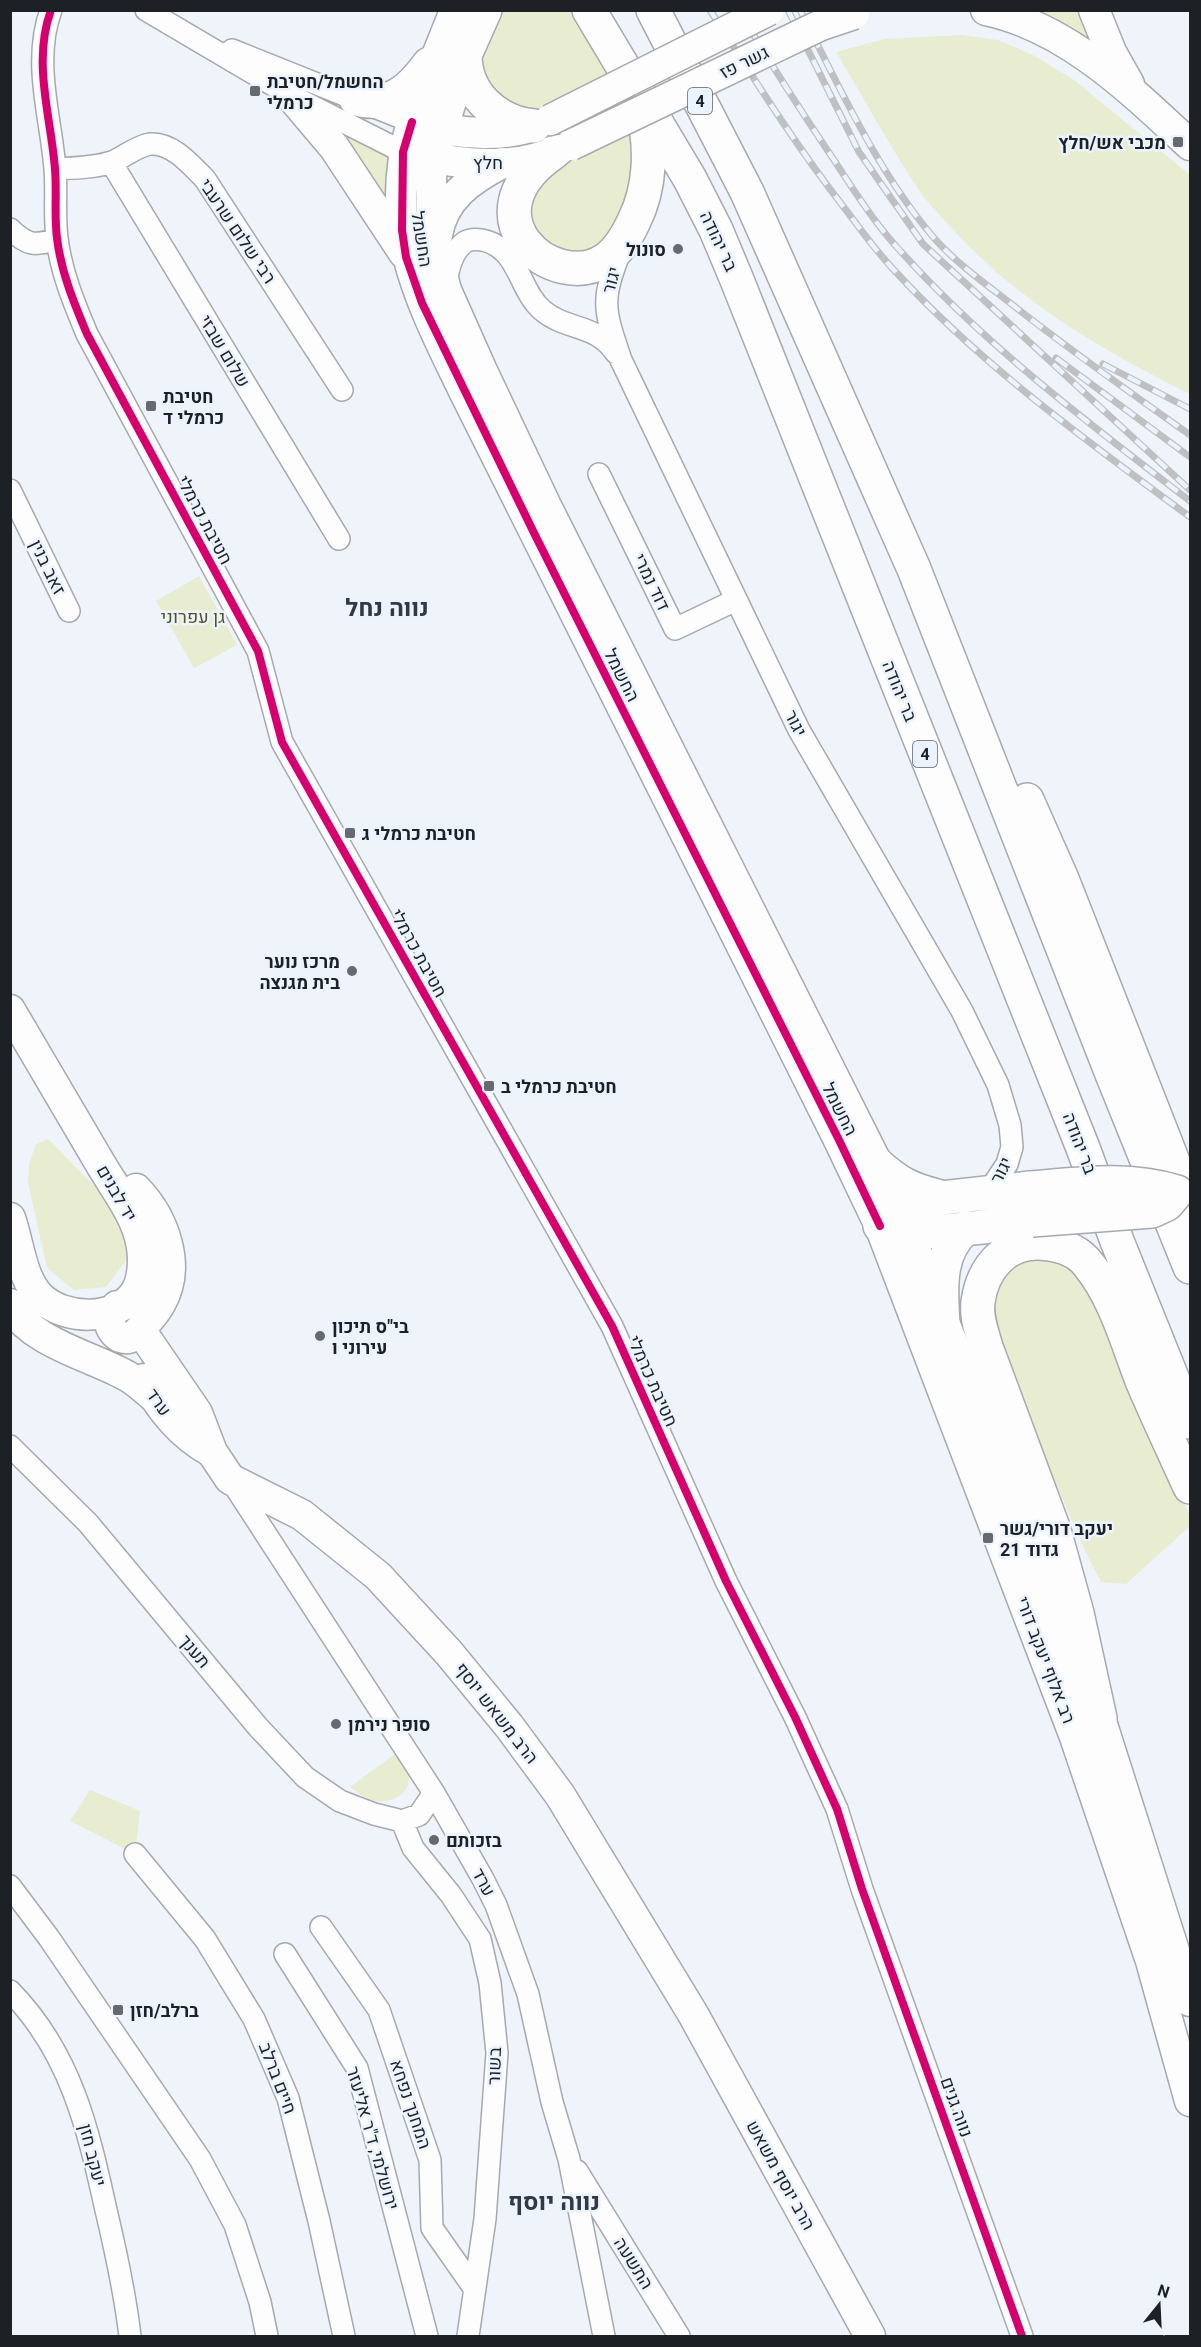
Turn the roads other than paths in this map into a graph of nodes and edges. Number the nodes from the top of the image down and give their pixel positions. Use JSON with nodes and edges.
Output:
{"nodes":[{"id":1,"x":51,"y":10,"type":"edge"},
{"id":2,"x":457,"y":10,"type":"edge"},
{"id":3,"x":485,"y":10,"type":"edge"},
{"id":4,"x":590,"y":10,"type":"edge"},
{"id":5,"x":653,"y":10,"type":"edge"},
{"id":6,"x":770,"y":10,"type":"edge"},
{"id":7,"x":986,"y":10,"type":"edge"},
{"id":8,"x":1094,"y":10,"type":"edge"},
{"id":9,"x":862,"y":12,"type":"edge"},
{"id":10,"x":153,"y":15,"type":"edge"},
{"id":11,"x":453,"y":51,"type":"junction"},
{"id":12,"x":290,"y":95,"type":"junction"},
{"id":13,"x":639,"y":96,"type":"junction"},
{"id":14,"x":1138,"y":96,"type":"junction"},
{"id":15,"x":356,"y":99,"type":"junction"},
{"id":16,"x":542,"y":123,"type":"junction"},
{"id":17,"x":422,"y":140,"type":"junction"},
{"id":18,"x":1191,"y":145,"type":"edge"},
{"id":19,"x":562,"y":149,"type":"junction"},
{"id":20,"x":111,"y":162,"type":"junction"},
{"id":21,"x":502,"y":163,"type":"junction"},
{"id":22,"x":56,"y":169,"type":"junction"},
{"id":23,"x":10,"y":228,"type":"edge"},
{"id":24,"x":57,"y":239,"type":"junction"},
{"id":25,"x":625,"y":240,"type":"junction"},
{"id":26,"x":435,"y":247,"type":"junction"},
{"id":27,"x":406,"y":257,"type":"junction"},
{"id":28,"x":446,"y":290,"type":"junction"},
{"id":29,"x":621,"y":360,"type":"junction"},
{"id":30,"x":342,"y":390,"type":"dead end"},
{"id":31,"x":599,"y":474,"type":"dead end"},
{"id":32,"x":10,"y":490,"type":"edge"},
{"id":33,"x":339,"y":539,"type":"dead end"},
{"id":34,"x":914,"y":569,"type":"junction"},
{"id":35,"x":736,"y":600,"type":"junction"},
{"id":36,"x":69,"y":611,"type":"dead end"},
{"id":37,"x":10,"y":1010,"type":"edge"},
{"id":38,"x":92,"y":1148,"type":"junction"},
{"id":39,"x":877,"y":1164,"type":"junction"},
{"id":40,"x":989,"y":1191,"type":"junction"},
{"id":41,"x":942,"y":1197,"type":"junction"},
{"id":42,"x":1184,"y":1198,"type":"edge"},
{"id":43,"x":10,"y":1218,"type":"edge"},
{"id":44,"x":895,"y":1220,"type":"junction"},
{"id":45,"x":966,"y":1228,"type":"junction"},
{"id":46,"x":1191,"y":1267,"type":"edge"},
{"id":47,"x":10,"y":1305,"type":"edge"},
{"id":48,"x":120,"y":1305,"type":"junction"},
{"id":49,"x":943,"y":1323,"type":"junction"},
{"id":50,"x":132,"y":1333,"type":"junction"},
{"id":51,"x":72,"y":1350,"type":"junction"},
{"id":52,"x":153,"y":1396,"type":"junction"},
{"id":53,"x":1191,"y":1422,"type":"edge"},
{"id":54,"x":10,"y":1446,"type":"edge"},
{"id":55,"x":212,"y":1452,"type":"junction"},
{"id":56,"x":230,"y":1479,"type":"junction"},
{"id":57,"x":1191,"y":1487,"type":"edge"},
{"id":58,"x":1100,"y":1718,"type":"junction"},
{"id":59,"x":434,"y":1793,"type":"junction"},
{"id":60,"x":402,"y":1821,"type":"junction"},
{"id":61,"x":135,"y":1854,"type":"dead end"},
{"id":62,"x":10,"y":1886,"type":"edge"},
{"id":63,"x":862,"y":1889,"type":"joint"},
{"id":64,"x":321,"y":1927,"type":"dead end"},
{"id":65,"x":285,"y":1954,"type":"dead end"},
{"id":66,"x":10,"y":1991,"type":"edge"},
{"id":67,"x":1191,"y":2001,"type":"edge"},
{"id":68,"x":693,"y":2014,"type":"joint"},
{"id":69,"x":1191,"y":2101,"type":"edge"},
{"id":70,"x":569,"y":2159,"type":"junction"},
{"id":71,"x":474,"y":2288,"type":"junction"},
{"id":72,"x":130,"y":2337,"type":"edge"},
{"id":73,"x":267,"y":2337,"type":"edge"},
{"id":74,"x":344,"y":2337,"type":"edge"},
{"id":75,"x":427,"y":2337,"type":"edge"},
{"id":76,"x":468,"y":2337,"type":"edge"},
{"id":77,"x":604,"y":2337,"type":"edge"},
{"id":78,"x":679,"y":2337,"type":"edge"},
{"id":79,"x":870,"y":2337,"type":"edge"},
{"id":80,"x":1022,"y":2337,"type":"edge"}],
"edges":[{"from":1,"to":22,"type":"street","name":"חטיבת כרמלי"},
{"from":2,"to":11,"type":"highway"},
{"from":3,"to":11,"type":"highway"},
{"from":4,"to":13,"type":"highway","name":"בר יהודה","number":"4"},
{"from":5,"to":34,"type":"highway","number":"4"},
{"from":6,"to":16,"type":"street","name":"גשר פז","bridge":true},
{"from":7,"to":14,"type":"street"},
{"from":8,"to":14,"type":"street"},
{"from":9,"to":19,"type":"street","name":"גשר פז","bridge":true},
{"from":10,"to":12,"type":"street"},
{"from":10,"to":15,"type":"street"},
{"from":11,"to":15,"type":"highway"},
{"from":11,"to":16,"type":"highway"},
{"from":11,"to":17,"type":"highway"},
{"from":12,"to":17,"type":"street"},
{"from":12,"to":27,"type":"street"},
{"from":13,"to":25,"type":"highway"},
{"from":13,"to":53,"type":"highway","name":"בר יהודה","number":"4"},
{"from":14,"to":18,"type":"street"},
{"from":15,"to":17,"type":"street"},
{"from":16,"to":17,"type":"street","name":"חלץ"},
{"from":17,"to":21,"type":"street","name":"חלץ"},
{"from":17,"to":26,"type":"street","name":"החשמל"},
{"from":17,"to":27,"type":"street","name":"החשמל"},
{"from":19,"to":21,"type":"street","name":"חלץ"},
{"from":19,"to":25,"type":"highway"},
{"from":20,"to":22,"type":"street","name":"רבי שלום שרעבי"},
{"from":20,"to":30,"type":"street","name":"רבי שלום שרעבי"},
{"from":20,"to":33,"type":"street","name":"שלום שבזי"},
{"from":21,"to":26,"type":"street"},
{"from":22,"to":24,"type":"street","name":"חטיבת כרמלי"},
{"from":23,"to":24,"type":"street"},
{"from":24,"to":63,"type":"street","name":"חטיבת כרמלי"},
{"from":25,"to":29,"type":"street","name":"יגור"},
{"from":26,"to":28,"type":"street","name":"החשמל"},
{"from":27,"to":44,"type":"street","name":"החשמל"},
{"from":28,"to":29,"type":"street"},
{"from":28,"to":39,"type":"street","name":"החשמל"},
{"from":29,"to":35,"type":"street","name":"יגור"},
{"from":31,"to":35,"type":"street","name":"דוד נמרי"},
{"from":32,"to":36,"type":"street","name":"זאב בנין"},
{"from":34,"to":42,"type":"highway"},
{"from":34,"to":46,"type":"highway","number":"4"},
{"from":35,"to":40,"type":"street","name":"יגור"},
{"from":37,"to":38,"type":"street","name":"יד לבנים"},
{"from":38,"to":48,"type":"street","name":"יד לבנים"},
{"from":38,"to":50,"type":"street","name":"יד לבנים"},
{"from":39,"to":41,"type":"highway"},
{"from":39,"to":44,"type":"street","name":"החשמל"},
{"from":40,"to":41,"type":"highway"},
{"from":40,"to":42,"type":"highway","bridge":true},
{"from":41,"to":44,"type":"highway"},
{"from":42,"to":45,"type":"highway","bridge":true},
{"from":43,"to":48,"type":"street"},
{"from":44,"to":45,"type":"highway"},
{"from":44,"to":49,"type":"street","name":"רב אלוף יעקב דורי"},
{"from":44,"to":69,"type":"street","name":"רב אלוף יעקב דורי"},
{"from":45,"to":49,"type":"highway"},
{"from":47,"to":51,"type":"street"},
{"from":48,"to":50,"type":"street"},
{"from":49,"to":58,"type":"street","name":"רב אלוף יעקב דורי"},
{"from":50,"to":51,"type":"street"},
{"from":50,"to":52,"type":"street","name":"ערד"},
{"from":50,"to":55,"type":"street","name":"ערד"},
{"from":51,"to":52,"type":"street"},
{"from":52,"to":55,"type":"street","name":"ערד"},
{"from":54,"to":60,"type":"street","name":"תענך"},
{"from":55,"to":56,"type":"street","name":"ערד"},
{"from":56,"to":59,"type":"street","name":"ערד"},
{"from":56,"to":68,"type":"street","name":"הרב משאש יוסף"},
{"from":57,"to":58,"type":"highway"},
{"from":58,"to":67,"type":"street","name":"רב אלוף יעקב דורי"},
{"from":59,"to":60,"type":"street"},
{"from":59,"to":70,"type":"street","name":"ערד"},
{"from":60,"to":71,"type":"street","name":"בשור"},
{"from":61,"to":74,"type":"street","name":"חיים ברלב"},
{"from":62,"to":73,"type":"street"},
{"from":63,"to":80,"type":"street","name":"נווה גנים"},
{"from":64,"to":71,"type":"street","name":"המחנך נפחא"},
{"from":65,"to":75,"type":"street","name":"ירושלמי, ד\"ר אליעזר"},
{"from":66,"to":72,"type":"street","name":"יעקב חזן"},
{"from":68,"to":79,"type":"street","name":"הרב יוסף משאש"},
{"from":70,"to":77,"type":"street","name":"ערד"},
{"from":70,"to":78,"type":"street","name":"התשעה"},
{"from":71,"to":76,"type":"street","name":"בשור"}]}
